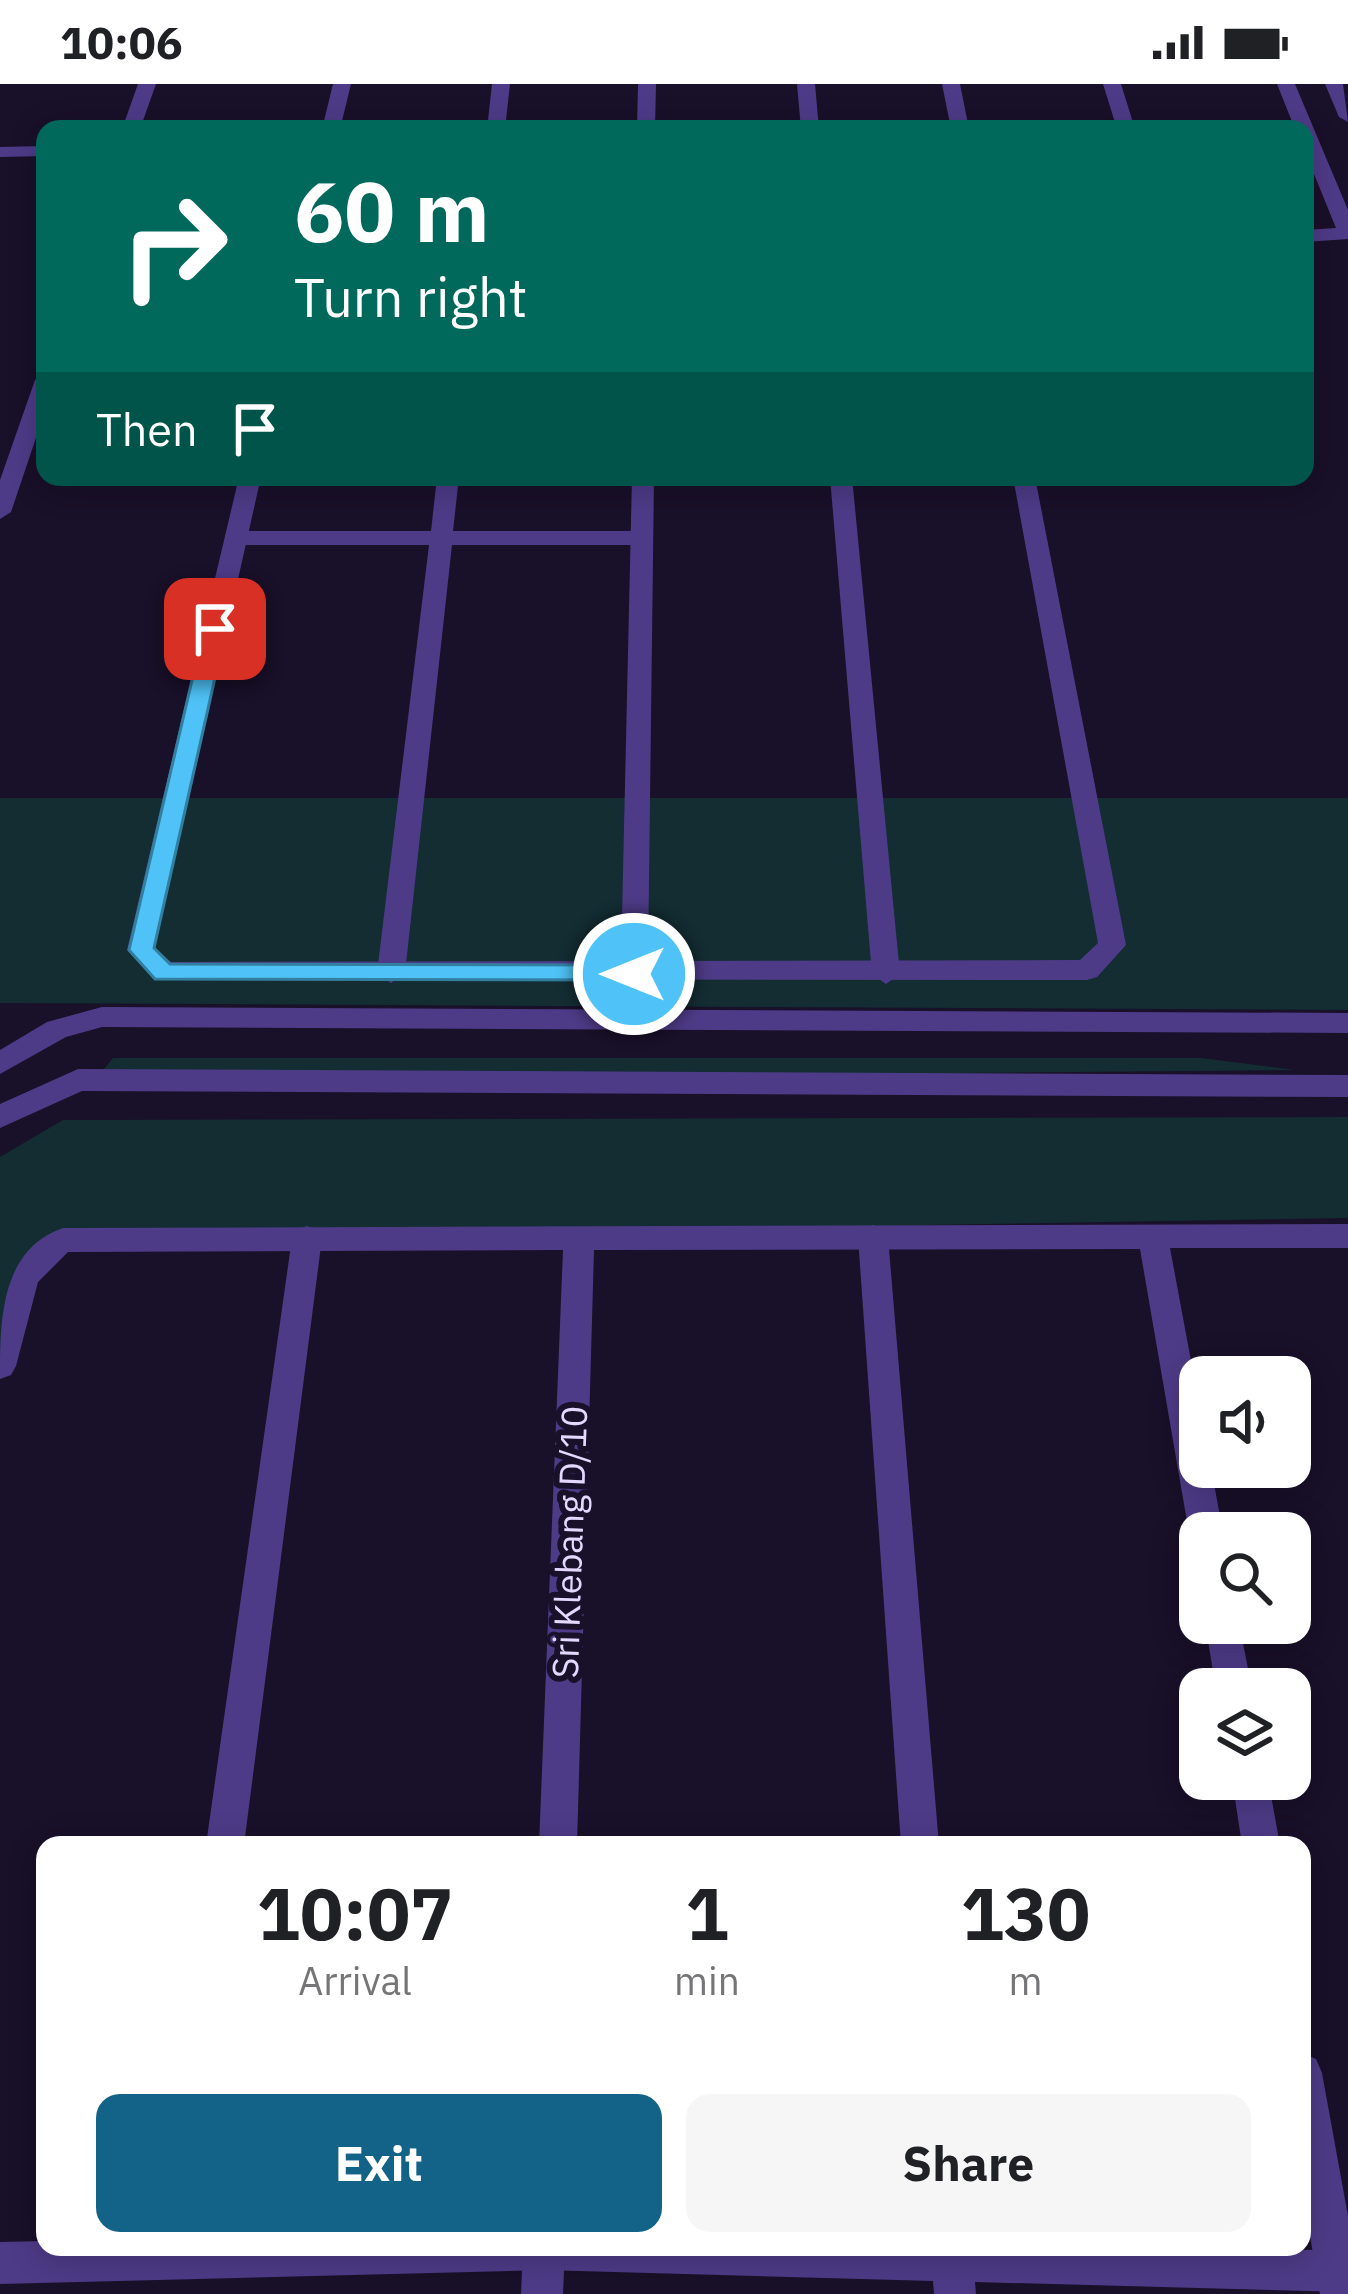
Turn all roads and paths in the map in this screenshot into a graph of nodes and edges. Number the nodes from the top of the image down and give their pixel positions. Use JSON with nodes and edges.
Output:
{"nodes":[{"id":1,"x":147,"y":84,"type":"edge"},
{"id":2,"x":342,"y":84,"type":"edge"},
{"id":3,"x":501,"y":84,"type":"edge"},
{"id":4,"x":646,"y":84,"type":"edge"},
{"id":5,"x":806,"y":84,"type":"edge"},
{"id":6,"x":951,"y":84,"type":"edge"},
{"id":7,"x":1112,"y":84,"type":"edge"},
{"id":8,"x":1286,"y":84,"type":"edge"},
{"id":9,"x":1334,"y":84,"type":"edge"},
{"id":10,"x":1348,"y":117,"type":"edge"},
{"id":11,"x":134,"y":120,"type":"edge"},
{"id":12,"x":333,"y":120,"type":"edge"},
{"id":13,"x":497,"y":120,"type":"edge"},
{"id":14,"x":646,"y":120,"type":"edge"},
{"id":15,"x":809,"y":120,"type":"edge"},
{"id":16,"x":958,"y":120,"type":"edge"},
{"id":17,"x":1123,"y":120,"type":"edge"},
{"id":18,"x":1301,"y":120,"type":"edge"},
{"id":19,"x":36,"y":151,"type":"edge"},
{"id":20,"x":0,"y":152,"type":"edge"},
{"id":21,"x":1314,"y":152,"type":"edge"},
{"id":22,"x":1314,"y":236,"type":"edge"},
{"id":23,"x":36,"y":406,"type":"edge"},
{"id":24,"x":248,"y":486,"type":"edge"},
{"id":25,"x":447,"y":486,"type":"edge"},
{"id":26,"x":643,"y":486,"type":"edge"},
{"id":27,"x":842,"y":486,"type":"edge"},
{"id":28,"x":1026,"y":486,"type":"edge"},
{"id":29,"x":0,"y":512,"type":"edge"},
{"id":30,"x":439,"y":537,"type":"junction"},
{"id":31,"x":236,"y":538,"type":"junction"},
{"id":32,"x":642,"y":538,"type":"junction"},
{"id":33,"x":391,"y":974,"type":"junction"},
{"id":34,"x":634,"y":974,"type":"junction"},
{"id":35,"x":886,"y":974,"type":"junction"},
{"id":36,"x":1348,"y":1023,"type":"edge"},
{"id":37,"x":0,"y":1064,"type":"edge"},
{"id":38,"x":1348,"y":1086,"type":"edge"},
{"id":39,"x":0,"y":1118,"type":"edge"},
{"id":40,"x":1348,"y":1236,"type":"edge"},
{"id":41,"x":873,"y":1237,"type":"junction"},
{"id":42,"x":1153,"y":1237,"type":"junction"},
{"id":43,"x":307,"y":1238,"type":"junction"},
{"id":44,"x":579,"y":1238,"type":"junction"},
{"id":45,"x":0,"y":1366,"type":"edge"},
{"id":46,"x":1202,"y":1512,"type":"edge"},
{"id":47,"x":1254,"y":1800,"type":"edge"},
{"id":48,"x":226,"y":1836,"type":"edge"},
{"id":49,"x":558,"y":1836,"type":"edge"},
{"id":50,"x":919,"y":1836,"type":"edge"},
{"id":51,"x":1260,"y":1836,"type":"edge"},
{"id":52,"x":1311,"y":2119,"type":"edge"},
{"id":53,"x":394,"y":2256,"type":"edge"},
{"id":54,"x":544,"y":2256,"type":"edge"},
{"id":55,"x":726,"y":2256,"type":"edge"},
{"id":56,"x":0,"y":2263,"type":"edge"},
{"id":57,"x":953,"y":2266,"type":"edge"},
{"id":58,"x":168,"y":2268,"type":"edge"},
{"id":59,"x":1342,"y":2279,"type":"edge"},
{"id":60,"x":542,"y":2294,"type":"edge"}],
"edges":[{"from":1,"to":11,"type":"street"},
{"from":2,"to":12,"type":"street"},
{"from":3,"to":13,"type":"street"},
{"from":4,"to":14,"type":"street"},
{"from":5,"to":15,"type":"street"},
{"from":6,"to":16,"type":"street"},
{"from":7,"to":17,"type":"street"},
{"from":8,"to":18,"type":"street"},
{"from":9,"to":10,"type":"street"},
{"from":19,"to":20,"type":"street"},
{"from":21,"to":22,"type":"street"},
{"from":23,"to":29,"type":"street"},
{"from":24,"to":31,"type":"street"},
{"from":25,"to":30,"type":"street"},
{"from":26,"to":32,"type":"street"},
{"from":27,"to":35,"type":"street"},
{"from":28,"to":35,"type":"street"},
{"from":30,"to":31,"type":"street"},
{"from":30,"to":32,"type":"street"},
{"from":30,"to":33,"type":"street"},
{"from":31,"to":33,"type":"street"},
{"from":32,"to":34,"type":"street"},
{"from":33,"to":34,"type":"street"},
{"from":34,"to":35,"type":"street"},
{"from":36,"to":37,"type":"street"},
{"from":38,"to":39,"type":"street"},
{"from":40,"to":42,"type":"street"},
{"from":41,"to":42,"type":"street"},
{"from":41,"to":44,"type":"street"},
{"from":41,"to":50,"type":"street"},
{"from":42,"to":46,"type":"street"},
{"from":43,"to":44,"type":"street"},
{"from":43,"to":45,"type":"street"},
{"from":43,"to":48,"type":"street"},
{"from":44,"to":49,"type":"street","name":"Sri Klebang D/10"},
{"from":47,"to":51,"type":"street"},
{"from":52,"to":59,"type":"street"},
{"from":53,"to":58,"type":"street"},
{"from":54,"to":60,"type":"street"},
{"from":55,"to":57,"type":"street"},
{"from":56,"to":58,"type":"street"},
{"from":57,"to":59,"type":"street"}]}
